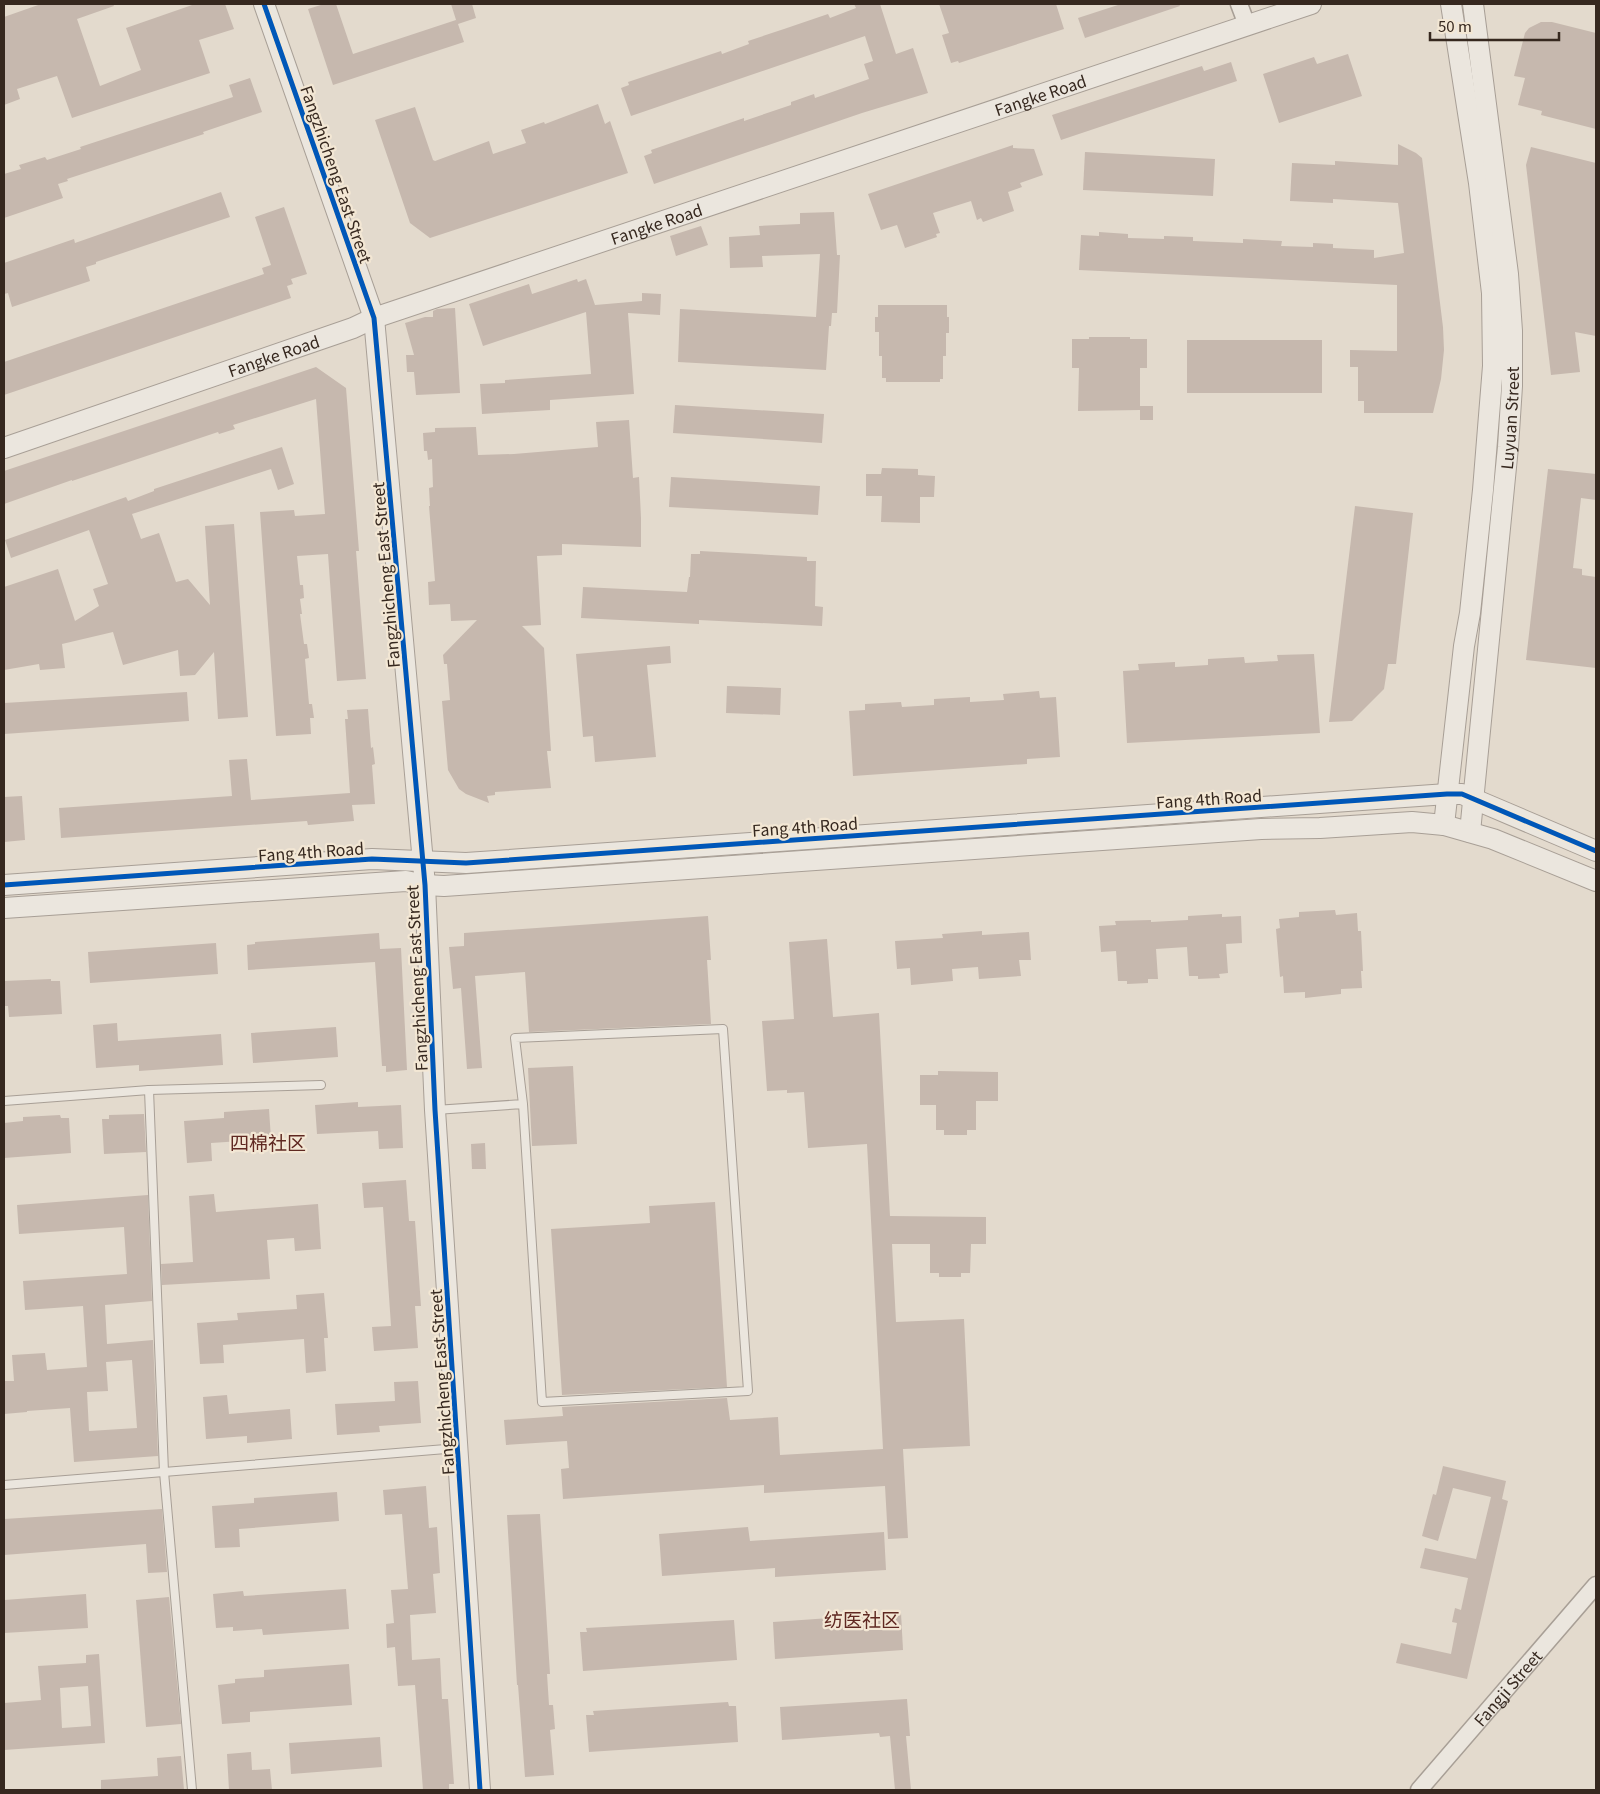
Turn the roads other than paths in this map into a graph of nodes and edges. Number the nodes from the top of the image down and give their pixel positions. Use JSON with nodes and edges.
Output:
{"nodes":[{"id":1,"x":264,"y":4,"type":"edge"},
{"id":2,"x":1240,"y":4,"type":"edge"},
{"id":3,"x":1311,"y":4,"type":"edge"},
{"id":4,"x":1451,"y":4,"type":"edge"},
{"id":5,"x":1473,"y":4,"type":"edge"},
{"id":6,"x":1247,"y":25,"type":"junction"},
{"id":7,"x":374,"y":318,"type":"junction"},
{"id":8,"x":4,"y":448,"type":"edge"},
{"id":9,"x":1447,"y":794,"type":"junction"},
{"id":10,"x":1473,"y":799,"type":"junction"},
{"id":11,"x":1444,"y":825,"type":"junction"},
{"id":12,"x":1470,"y":832,"type":"junction"},
{"id":13,"x":1596,"y":851,"type":"edge"},
{"id":14,"x":423,"y":861,"type":"junction"},
{"id":15,"x":1596,"y":881,"type":"edge"},
{"id":16,"x":4,"y":884,"type":"edge"},
{"id":17,"x":424,"y":885,"type":"junction"},
{"id":18,"x":4,"y":908,"type":"edge"},
{"id":19,"x":321,"y":1085,"type":"dead end"},
{"id":20,"x":149,"y":1090,"type":"junction"},
{"id":21,"x":4,"y":1101,"type":"edge"},
{"id":22,"x":523,"y":1104,"type":"junction"},
{"id":23,"x":436,"y":1110,"type":"junction"},
{"id":24,"x":458,"y":1448,"type":"junction"},
{"id":25,"x":164,"y":1472,"type":"junction"},
{"id":26,"x":4,"y":1485,"type":"edge"},
{"id":27,"x":1596,"y":1585,"type":"edge"},
{"id":28,"x":192,"y":1790,"type":"edge"},
{"id":29,"x":480,"y":1790,"type":"edge"},
{"id":30,"x":1419,"y":1790,"type":"edge"}],
"edges":[{"from":1,"to":7,"type":"street","name":"Fangzhicheng East Street"},
{"from":2,"to":6,"type":"street"},
{"from":3,"to":6,"type":"street","name":"Fangke Road"},
{"from":4,"to":9,"type":"street","name":"Luyuan Street"},
{"from":5,"to":10,"type":"street","name":"Luyuan Street"},
{"from":6,"to":7,"type":"street","name":"Fangke Road"},
{"from":7,"to":8,"type":"street","name":"Fangke Road"},
{"from":7,"to":14,"type":"street","name":"Fangzhicheng East Street"},
{"from":9,"to":10,"type":"street","name":"Fang 4th Road"},
{"from":9,"to":11,"type":"street","name":"Luyuan Street"},
{"from":9,"to":14,"type":"street","name":"Fang 4th Road"},
{"from":10,"to":12,"type":"street","name":"Luyuan Street"},
{"from":10,"to":13,"type":"street","name":"Fang 4th Road"},
{"from":11,"to":12,"type":"street"},
{"from":11,"to":17,"type":"street"},
{"from":12,"to":15,"type":"street"},
{"from":14,"to":16,"type":"street","name":"Fang 4th Road"},
{"from":14,"to":17,"type":"street","name":"Fangzhicheng East Street"},
{"from":17,"to":18,"type":"street"},
{"from":17,"to":23,"type":"street","name":"Fangzhicheng East Street"},
{"from":19,"to":20,"type":"lane"},
{"from":20,"to":21,"type":"lane"},
{"from":20,"to":25,"type":"lane"},
{"from":22,"to":22,"type":"lane"},
{"from":22,"to":23,"type":"lane"},
{"from":23,"to":24,"type":"street","name":"Fangzhicheng East Street"},
{"from":24,"to":25,"type":"lane"},
{"from":24,"to":29,"type":"street","name":"Fangzhicheng East Street"},
{"from":25,"to":26,"type":"lane"},
{"from":25,"to":28,"type":"lane"},
{"from":27,"to":30,"type":"street","name":"Fangji Street"}]}
